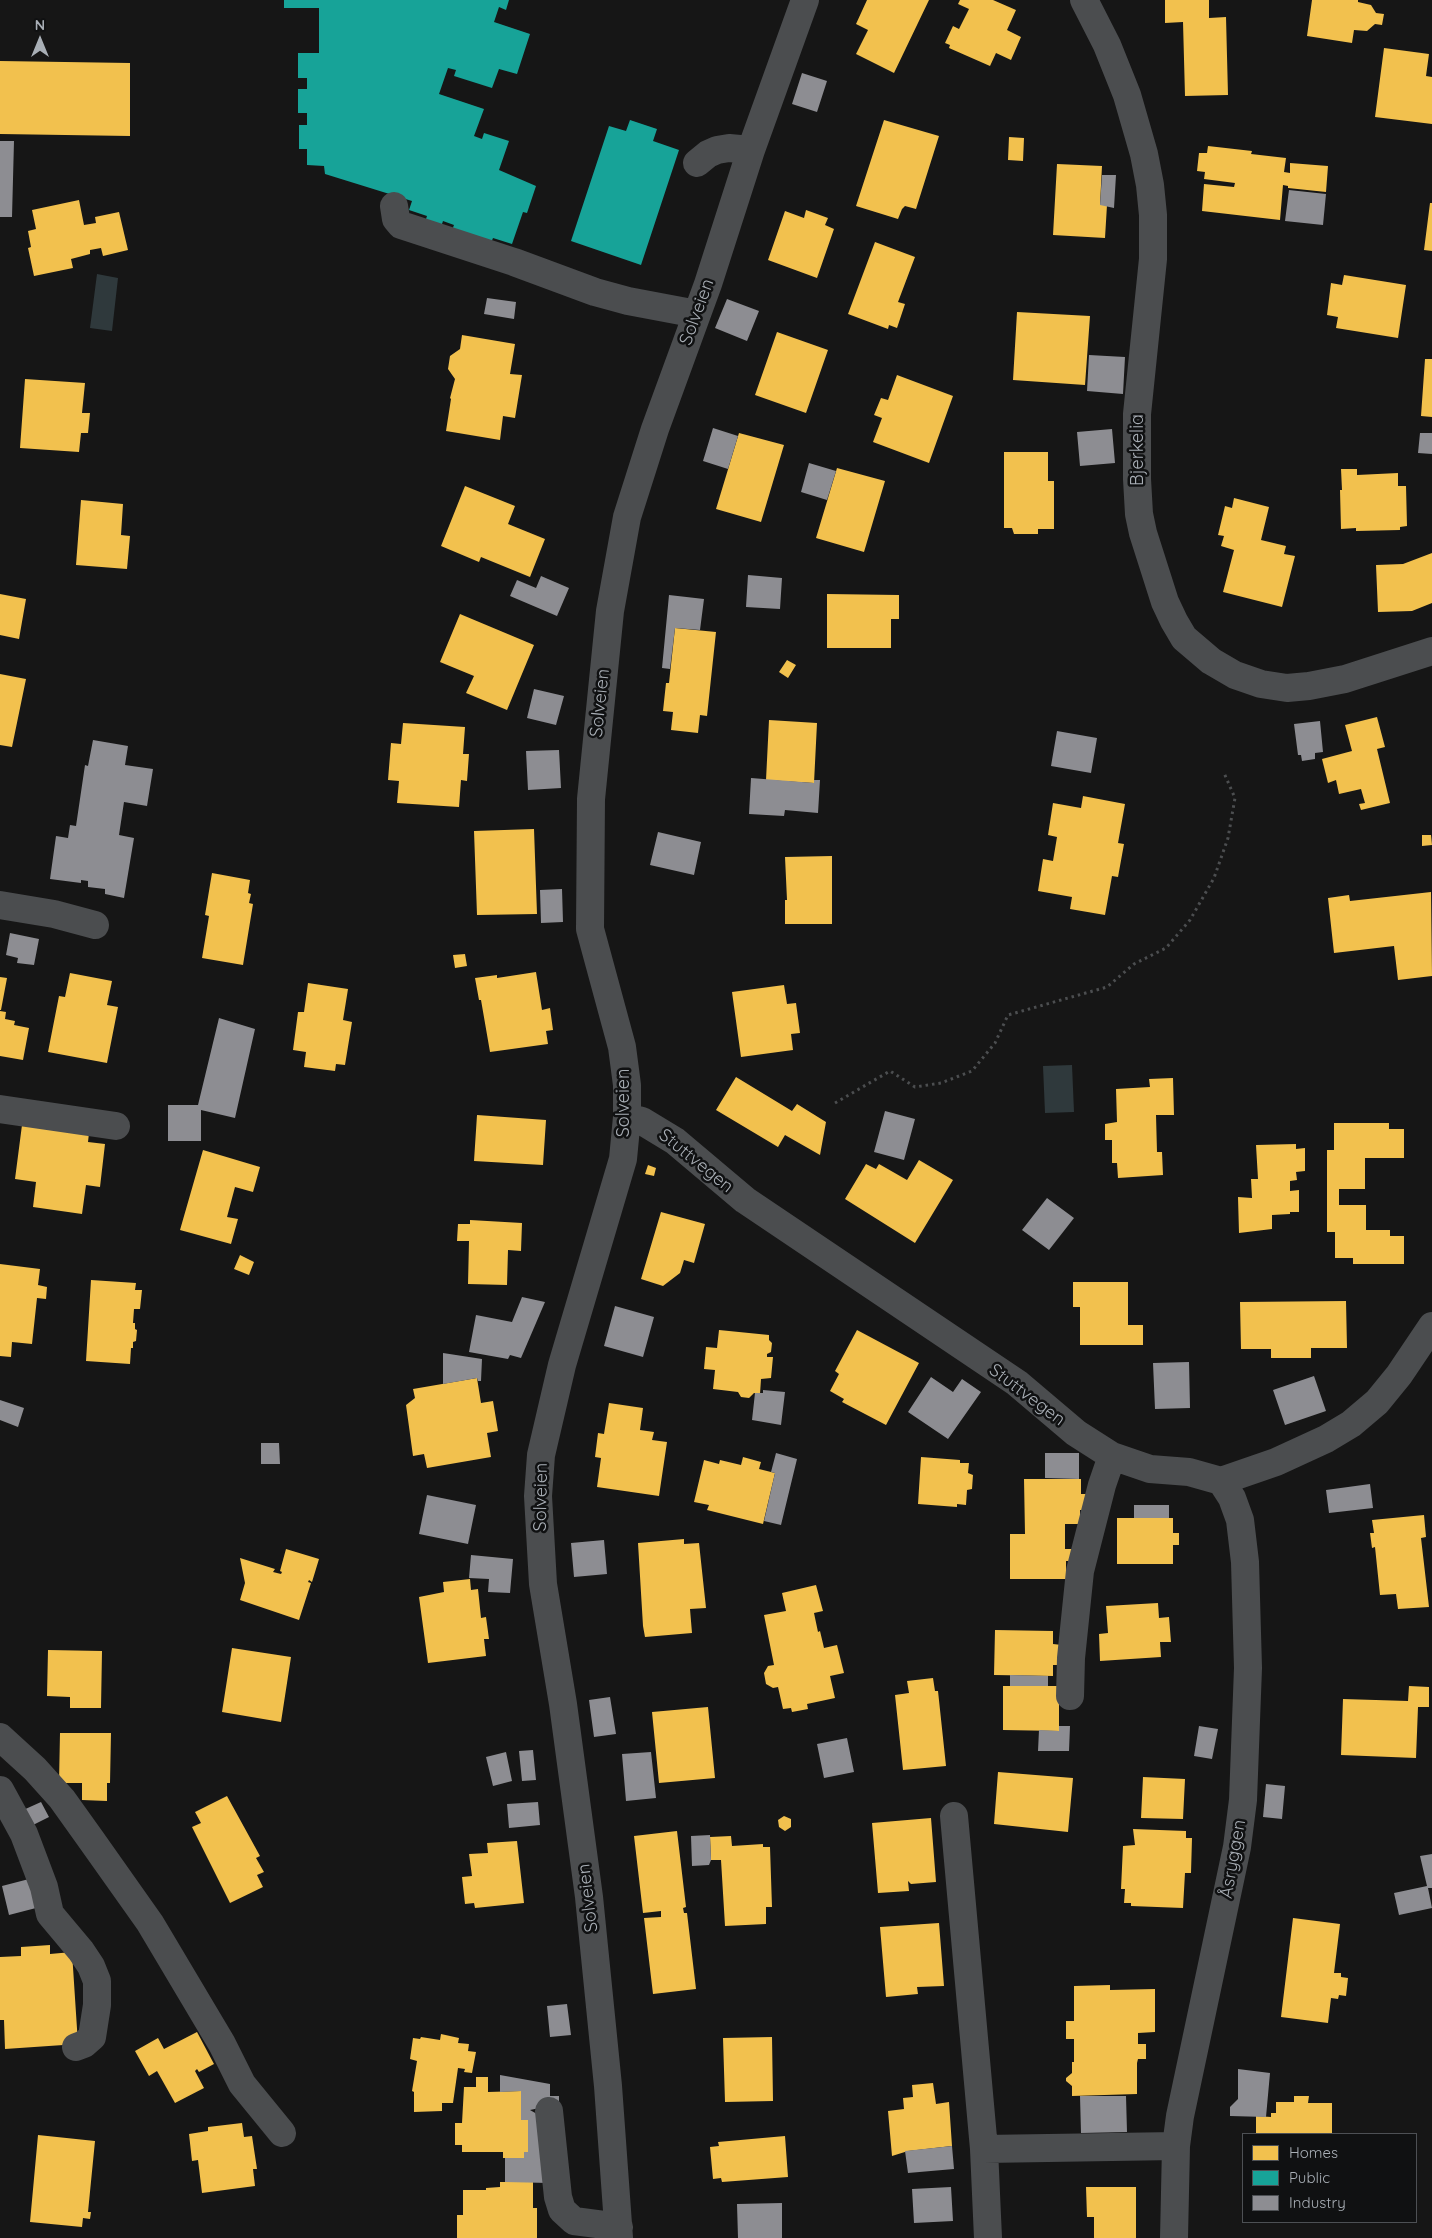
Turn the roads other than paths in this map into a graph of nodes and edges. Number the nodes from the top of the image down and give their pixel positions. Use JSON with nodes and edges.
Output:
{"nodes":[{"id":1,"x":805,"y":0,"type":"edge"},
{"id":2,"x":1084,"y":0,"type":"edge"},
{"id":3,"x":750,"y":150,"type":"junction"},
{"id":4,"x":697,"y":163,"type":"dead end"},
{"id":5,"x":394,"y":206,"type":"dead end"},
{"id":6,"x":697,"y":314,"type":"junction"},
{"id":7,"x":1432,"y":651,"type":"edge"},
{"id":8,"x":0,"y":905,"type":"edge"},
{"id":9,"x":95,"y":925,"type":"dead end"},
{"id":10,"x":0,"y":1109,"type":"edge"},
{"id":11,"x":627,"y":1117,"type":"junction"},
{"id":12,"x":116,"y":1126,"type":"dead end"},
{"id":13,"x":1432,"y":1326,"type":"edge"},
{"id":14,"x":1112,"y":1456,"type":"junction"},
{"id":15,"x":1221,"y":1481,"type":"junction"},
{"id":16,"x":1070,"y":1696,"type":"dead end"},
{"id":17,"x":0,"y":1737,"type":"edge"},
{"id":18,"x":0,"y":1790,"type":"edge"},
{"id":19,"x":954,"y":1816,"type":"dead end"},
{"id":20,"x":76,"y":2047,"type":"dead end"},
{"id":21,"x":549,"y":2110,"type":"dead end"},
{"id":22,"x":282,"y":2133,"type":"dead end"},
{"id":23,"x":1176,"y":2146,"type":"junction"},
{"id":24,"x":984,"y":2150,"type":"junction"},
{"id":25,"x":619,"y":2233,"type":"edge"},
{"id":26,"x":988,"y":2238,"type":"edge"},
{"id":27,"x":1174,"y":2238,"type":"edge"}],
"edges":[{"from":1,"to":3,"type":"street","name":"Solveien"},
{"from":2,"to":7,"type":"street","name":"Bjerkelia"},
{"from":3,"to":4,"type":"street"},
{"from":3,"to":6,"type":"street","name":"Solveien"},
{"from":5,"to":6,"type":"street"},
{"from":6,"to":11,"type":"street","name":"Solveien"},
{"from":8,"to":9,"type":"street"},
{"from":10,"to":12,"type":"street"},
{"from":11,"to":14,"type":"street","name":"Stuttvegen"},
{"from":11,"to":25,"type":"street","name":"Solveien"},
{"from":13,"to":15,"type":"street"},
{"from":14,"to":15,"type":"street","name":"Stuttvegen"},
{"from":14,"to":16,"type":"street"},
{"from":15,"to":23,"type":"street","name":"Åsryggen"},
{"from":17,"to":22,"type":"street"},
{"from":18,"to":20,"type":"street"},
{"from":19,"to":24,"type":"street"},
{"from":21,"to":25,"type":"street","name":"Solveien"},
{"from":23,"to":24,"type":"street"},
{"from":23,"to":27,"type":"street","name":"Åsryggen"},
{"from":24,"to":26,"type":"street"}]}
